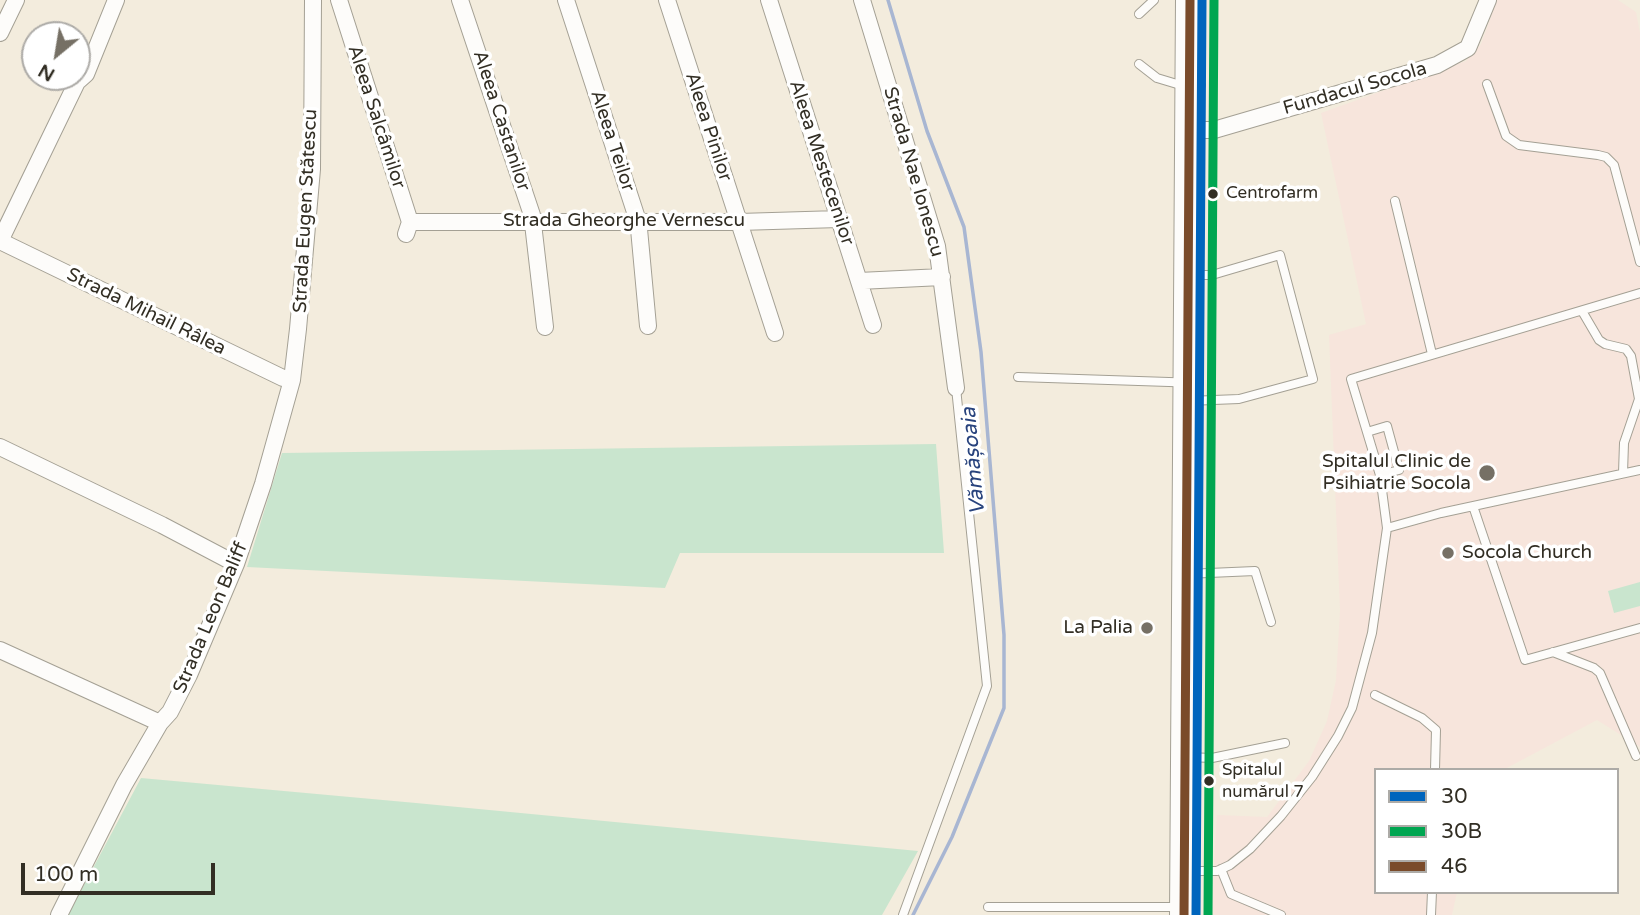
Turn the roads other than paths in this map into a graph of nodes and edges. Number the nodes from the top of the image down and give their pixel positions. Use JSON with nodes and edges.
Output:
{"nodes":[{"id":1,"x":16,"y":0,"type":"edge"},
{"id":2,"x":116,"y":0,"type":"edge"},
{"id":3,"x":313,"y":0,"type":"edge"},
{"id":4,"x":339,"y":0,"type":"edge"},
{"id":5,"x":460,"y":0,"type":"edge"},
{"id":6,"x":566,"y":0,"type":"edge"},
{"id":7,"x":667,"y":0,"type":"edge"},
{"id":8,"x":769,"y":0,"type":"edge"},
{"id":9,"x":862,"y":0,"type":"edge"},
{"id":10,"x":1154,"y":0,"type":"edge"},
{"id":11,"x":1188,"y":0,"type":"edge"},
{"id":12,"x":1202,"y":0,"type":"edge"},
{"id":13,"x":1488,"y":0,"type":"edge"},
{"id":14,"x":1139,"y":14,"type":"dead end"},
{"id":15,"x":0,"y":33,"type":"edge"},
{"id":16,"x":1139,"y":64,"type":"dead end"},
{"id":17,"x":1487,"y":84,"type":"dead end"},
{"id":18,"x":1195,"y":85,"type":"junction"},
{"id":19,"x":1194,"y":130,"type":"junction"},
{"id":20,"x":1395,"y":201,"type":"dead end"},
{"id":21,"x":839,"y":219,"type":"junction"},
{"id":22,"x":533,"y":221,"type":"junction"},
{"id":23,"x":638,"y":222,"type":"junction"},
{"id":24,"x":739,"y":222,"type":"junction"},
{"id":25,"x":408,"y":228,"type":"joint"},
{"id":26,"x":0,"y":241,"type":"edge"},
{"id":27,"x":1640,"y":262,"type":"edge"},
{"id":28,"x":1193,"y":275,"type":"junction"},
{"id":29,"x":942,"y":277,"type":"junction"},
{"id":30,"x":859,"y":281,"type":"junction"},
{"id":31,"x":1640,"y":293,"type":"edge"},
{"id":32,"x":1582,"y":310,"type":"junction"},
{"id":33,"x":873,"y":325,"type":"dead end"},
{"id":34,"x":648,"y":326,"type":"dead end"},
{"id":35,"x":545,"y":327,"type":"dead end"},
{"id":36,"x":775,"y":333,"type":"dead end"},
{"id":37,"x":1432,"y":354,"type":"junction"},
{"id":38,"x":1018,"y":377,"type":"dead end"},
{"id":39,"x":292,"y":380,"type":"junction"},
{"id":40,"x":956,"y":388,"type":"joint"},
{"id":41,"x":1192,"y":392,"type":"junction"},
{"id":42,"x":1367,"y":432,"type":"junction"},
{"id":43,"x":0,"y":447,"type":"edge"},
{"id":44,"x":1640,"y":470,"type":"edge"},
{"id":45,"x":1623,"y":473,"type":"junction"},
{"id":46,"x":1380,"y":475,"type":"junction"},
{"id":47,"x":1473,"y":506,"type":"junction"},
{"id":48,"x":1387,"y":528,"type":"junction"},
{"id":49,"x":236,"y":564,"type":"junction"},
{"id":50,"x":1191,"y":574,"type":"junction"},
{"id":51,"x":1271,"y":622,"type":"dead end"},
{"id":52,"x":1640,"y":628,"type":"edge"},
{"id":53,"x":0,"y":650,"type":"edge"},
{"id":54,"x":1553,"y":652,"type":"junction"},
{"id":55,"x":1375,"y":695,"type":"dead end"},
{"id":56,"x":160,"y":723,"type":"junction"},
{"id":57,"x":1285,"y":743,"type":"dead end"},
{"id":58,"x":1636,"y":756,"type":"dead end"},
{"id":59,"x":1190,"y":757,"type":"junction"},
{"id":60,"x":1435,"y":768,"type":"edge"},
{"id":61,"x":1221,"y":869,"type":"junction"},
{"id":62,"x":1189,"y":871,"type":"junction"},
{"id":63,"x":1432,"y":894,"type":"edge"},
{"id":64,"x":988,"y":907,"type":"dead end"},
{"id":65,"x":1187,"y":913,"type":"edge"},
{"id":66,"x":59,"y":915,"type":"edge"},
{"id":67,"x":902,"y":915,"type":"edge"},
{"id":68,"x":1281,"y":915,"type":"edge"},
{"id":69,"x":1431,"y":915,"type":"edge"}],
"edges":[{"from":1,"to":15,"type":"street"},
{"from":2,"to":26,"type":"street"},
{"from":3,"to":39,"type":"street","name":"Strada Eugen Stătescu"},
{"from":4,"to":25,"type":"street","name":"Aleea Salcâmilor"},
{"from":5,"to":22,"type":"street","name":"Aleea Castanilor"},
{"from":6,"to":23,"type":"street","name":"Aleea Teilor"},
{"from":7,"to":24,"type":"street","name":"Aleea Pinilor"},
{"from":8,"to":21,"type":"street","name":"Aleea Mestecenilor"},
{"from":9,"to":29,"type":"street","name":"Strada Nae Ionescu"},
{"from":10,"to":14,"type":"lane"},
{"from":11,"to":18,"type":"main road"},
{"from":12,"to":18,"type":"main road"},
{"from":13,"to":19,"type":"street","name":"Fundacul Socola"},
{"from":16,"to":18,"type":"lane"},
{"from":17,"to":27,"type":"lane"},
{"from":18,"to":19,"type":"main road"},
{"from":19,"to":28,"type":"main road"},
{"from":20,"to":37,"type":"lane"},
{"from":21,"to":24,"type":"street","name":"Strada Gheorghe Vernescu"},
{"from":21,"to":30,"type":"street","name":"Aleea Mestecenilor"},
{"from":22,"to":23,"type":"street","name":"Strada Gheorghe Vernescu"},
{"from":22,"to":25,"type":"street","name":"Strada Gheorghe Vernescu"},
{"from":22,"to":35,"type":"street","name":"Aleea Castanilor"},
{"from":23,"to":24,"type":"street","name":"Strada Gheorghe Vernescu"},
{"from":23,"to":34,"type":"street","name":"Aleea Teilor"},
{"from":24,"to":36,"type":"street","name":"Aleea Pinilor"},
{"from":26,"to":39,"type":"street","name":"Strada Mihail Râlea"},
{"from":28,"to":41,"type":"main road"},
{"from":28,"to":41,"type":"lane"},
{"from":29,"to":30,"type":"street"},
{"from":29,"to":40,"type":"street","name":"Strada Nae Ionescu"},
{"from":30,"to":33,"type":"street","name":"Aleea Mestecenilor"},
{"from":31,"to":32,"type":"lane"},
{"from":32,"to":37,"type":"lane"},
{"from":32,"to":45,"type":"lane"},
{"from":37,"to":42,"type":"lane"},
{"from":38,"to":41,"type":"lane"},
{"from":39,"to":49,"type":"street","name":"Strada Leon Baliff"},
{"from":40,"to":67,"type":"lane"},
{"from":41,"to":50,"type":"main road"},
{"from":42,"to":46,"type":"lane"},
{"from":42,"to":46,"type":"lane"},
{"from":43,"to":49,"type":"street"},
{"from":44,"to":45,"type":"lane"},
{"from":45,"to":47,"type":"lane"},
{"from":46,"to":48,"type":"lane"},
{"from":47,"to":48,"type":"lane"},
{"from":47,"to":54,"type":"lane"},
{"from":48,"to":61,"type":"lane"},
{"from":49,"to":56,"type":"street","name":"Strada Leon Baliff"},
{"from":50,"to":51,"type":"lane"},
{"from":50,"to":59,"type":"main road"},
{"from":52,"to":54,"type":"lane"},
{"from":53,"to":56,"type":"street"},
{"from":54,"to":58,"type":"lane"},
{"from":55,"to":60,"type":"lane"},
{"from":56,"to":66,"type":"street","name":"Strada Leon Baliff"},
{"from":57,"to":59,"type":"lane"},
{"from":59,"to":62,"type":"main road"},
{"from":61,"to":62,"type":"lane"},
{"from":61,"to":68,"type":"lane"},
{"from":62,"to":65,"type":"main road"},
{"from":63,"to":69,"type":"lane"},
{"from":64,"to":65,"type":"lane"}]}
